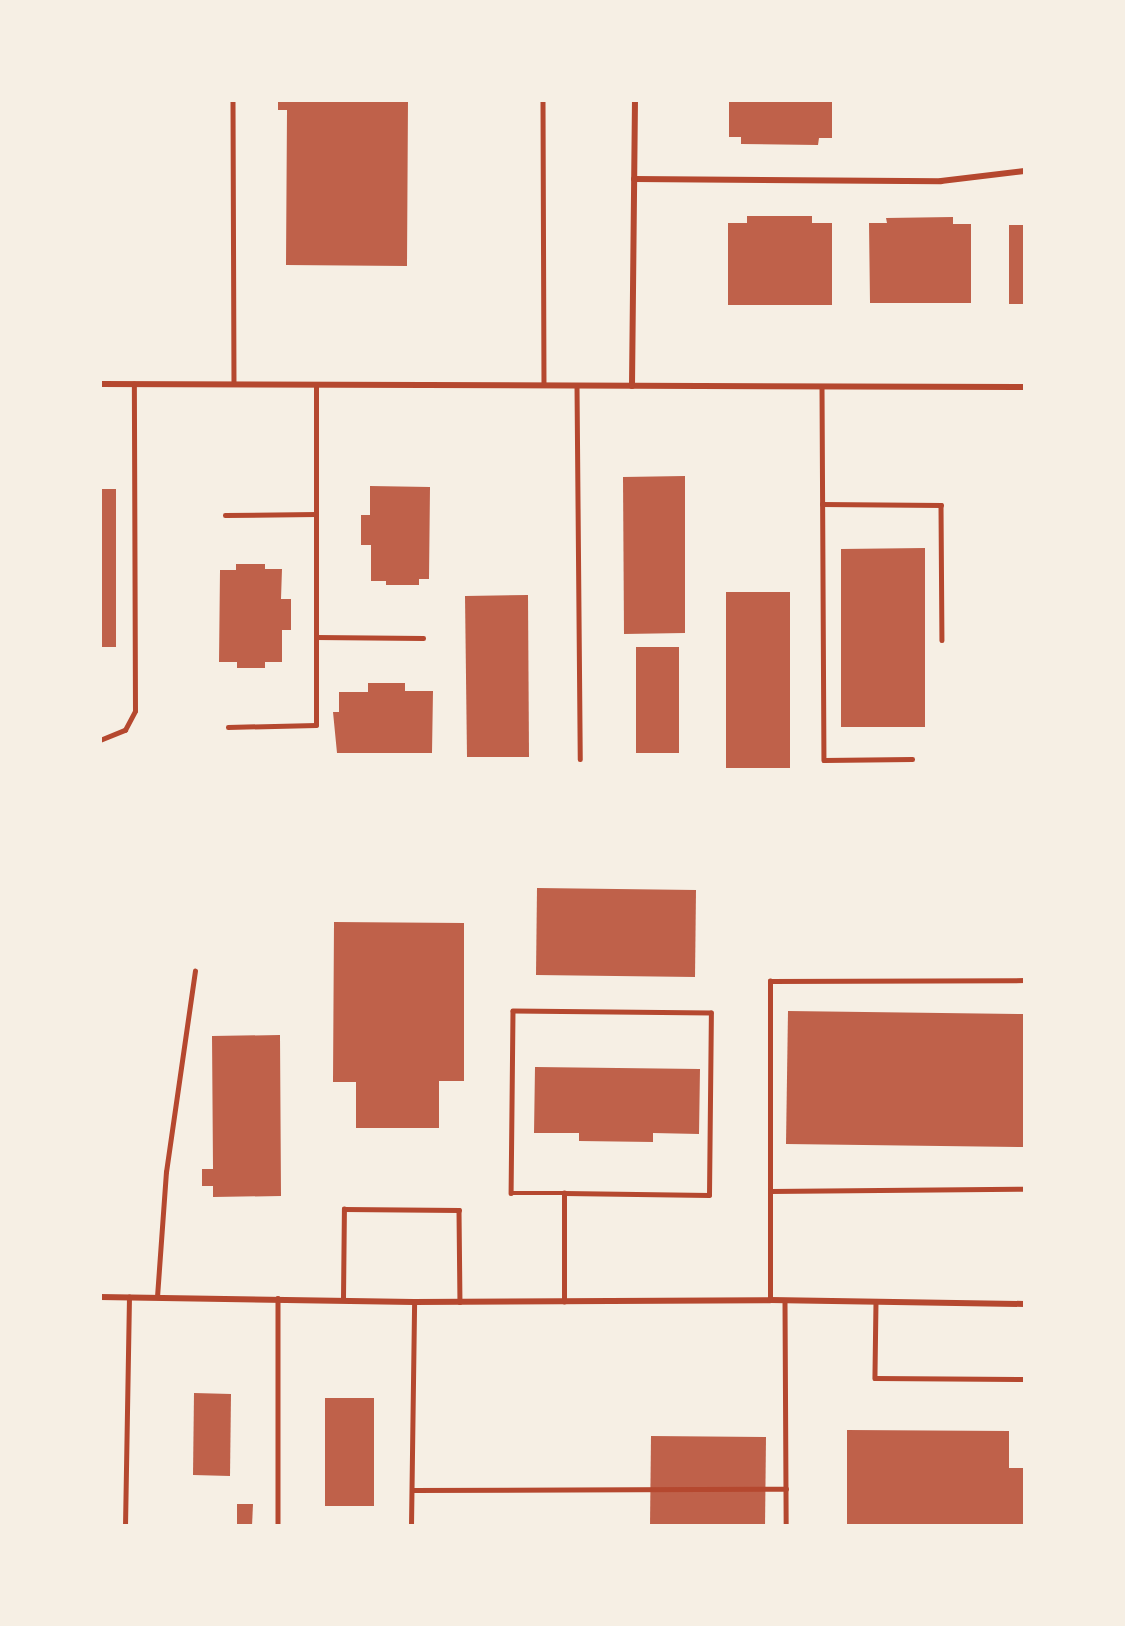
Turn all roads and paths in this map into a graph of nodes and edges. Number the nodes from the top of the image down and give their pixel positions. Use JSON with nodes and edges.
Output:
{"nodes":[{"id":1,"x":233,"y":100,"type":"edge"},
{"id":2,"x":543,"y":100,"type":"edge"},
{"id":3,"x":635,"y":100,"type":"edge"},
{"id":4,"x":1024,"y":171,"type":"edge"},
{"id":5,"x":634,"y":179,"type":"junction"},
{"id":6,"x":100,"y":384,"type":"edge"},
{"id":7,"x":134,"y":384,"type":"junction"},
{"id":8,"x":234,"y":384,"type":"junction"},
{"id":9,"x":316,"y":385,"type":"junction"},
{"id":10,"x":544,"y":385,"type":"junction"},
{"id":11,"x":577,"y":385,"type":"junction"},
{"id":12,"x":632,"y":386,"type":"junction"},
{"id":13,"x":822,"y":386,"type":"junction"},
{"id":14,"x":1024,"y":387,"type":"edge"},
{"id":15,"x":822,"y":504,"type":"junction"},
{"id":16,"x":316,"y":514,"type":"junction"},
{"id":17,"x":225,"y":515,"type":"dead end"},
{"id":18,"x":316,"y":637,"type":"junction"},
{"id":19,"x":423,"y":638,"type":"dead end"},
{"id":20,"x":942,"y":640,"type":"dead end"},
{"id":21,"x":228,"y":727,"type":"dead end"},
{"id":22,"x":100,"y":740,"type":"edge"},
{"id":23,"x":580,"y":759,"type":"dead end"},
{"id":24,"x":912,"y":759,"type":"dead end"},
{"id":25,"x":195,"y":970,"type":"dead end"},
{"id":26,"x":1024,"y":980,"type":"edge"},
{"id":27,"x":1024,"y":1189,"type":"edge"},
{"id":28,"x":770,"y":1191,"type":"junction"},
{"id":29,"x":564,"y":1193,"type":"junction"},
{"id":30,"x":100,"y":1297,"type":"edge"},
{"id":31,"x":129,"y":1297,"type":"junction"},
{"id":32,"x":156,"y":1297,"type":"junction"},
{"id":33,"x":278,"y":1298,"type":"junction"},
{"id":34,"x":343,"y":1298,"type":"junction"},
{"id":35,"x":770,"y":1300,"type":"junction"},
{"id":36,"x":785,"y":1301,"type":"junction"},
{"id":37,"x":414,"y":1302,"type":"junction"},
{"id":38,"x":459,"y":1302,"type":"junction"},
{"id":39,"x":564,"y":1302,"type":"junction"},
{"id":40,"x":876,"y":1302,"type":"junction"},
{"id":41,"x":1024,"y":1304,"type":"edge"},
{"id":42,"x":1024,"y":1379,"type":"edge"},
{"id":43,"x":786,"y":1489,"type":"junction"},
{"id":44,"x":412,"y":1490,"type":"junction"},
{"id":45,"x":125,"y":1526,"type":"edge"},
{"id":46,"x":278,"y":1526,"type":"edge"},
{"id":47,"x":411,"y":1526,"type":"edge"},
{"id":48,"x":786,"y":1526,"type":"edge"}],
"edges":[{"from":1,"to":8,"type":"lane"},
{"from":2,"to":10,"type":"lane"},
{"from":3,"to":5,"type":"street"},
{"from":4,"to":5,"type":"street"},
{"from":5,"to":12,"type":"street"},
{"from":6,"to":7,"type":"street"},
{"from":7,"to":8,"type":"street"},
{"from":7,"to":22,"type":"lane"},
{"from":8,"to":9,"type":"street"},
{"from":9,"to":10,"type":"street"},
{"from":9,"to":16,"type":"lane"},
{"from":10,"to":11,"type":"street"},
{"from":11,"to":12,"type":"street"},
{"from":11,"to":23,"type":"lane"},
{"from":12,"to":13,"type":"street"},
{"from":13,"to":14,"type":"street"},
{"from":13,"to":15,"type":"lane"},
{"from":15,"to":20,"type":"lane"},
{"from":15,"to":24,"type":"lane"},
{"from":16,"to":17,"type":"lane"},
{"from":16,"to":18,"type":"lane"},
{"from":18,"to":19,"type":"lane"},
{"from":18,"to":21,"type":"lane"},
{"from":25,"to":32,"type":"lane"},
{"from":26,"to":28,"type":"lane"},
{"from":27,"to":28,"type":"lane"},
{"from":28,"to":35,"type":"lane"},
{"from":29,"to":29,"type":"lane"},
{"from":29,"to":39,"type":"lane"},
{"from":30,"to":31,"type":"street"},
{"from":31,"to":32,"type":"street"},
{"from":31,"to":45,"type":"lane"},
{"from":32,"to":33,"type":"street"},
{"from":33,"to":34,"type":"street"},
{"from":33,"to":46,"type":"lane"},
{"from":34,"to":37,"type":"street"},
{"from":34,"to":38,"type":"lane"},
{"from":35,"to":36,"type":"street"},
{"from":35,"to":39,"type":"street"},
{"from":36,"to":40,"type":"street"},
{"from":36,"to":43,"type":"lane"},
{"from":37,"to":38,"type":"street"},
{"from":37,"to":44,"type":"lane"},
{"from":38,"to":39,"type":"street"},
{"from":40,"to":41,"type":"street"},
{"from":40,"to":42,"type":"lane"},
{"from":43,"to":44,"type":"lane"},
{"from":43,"to":48,"type":"lane"},
{"from":44,"to":47,"type":"lane"}]}
